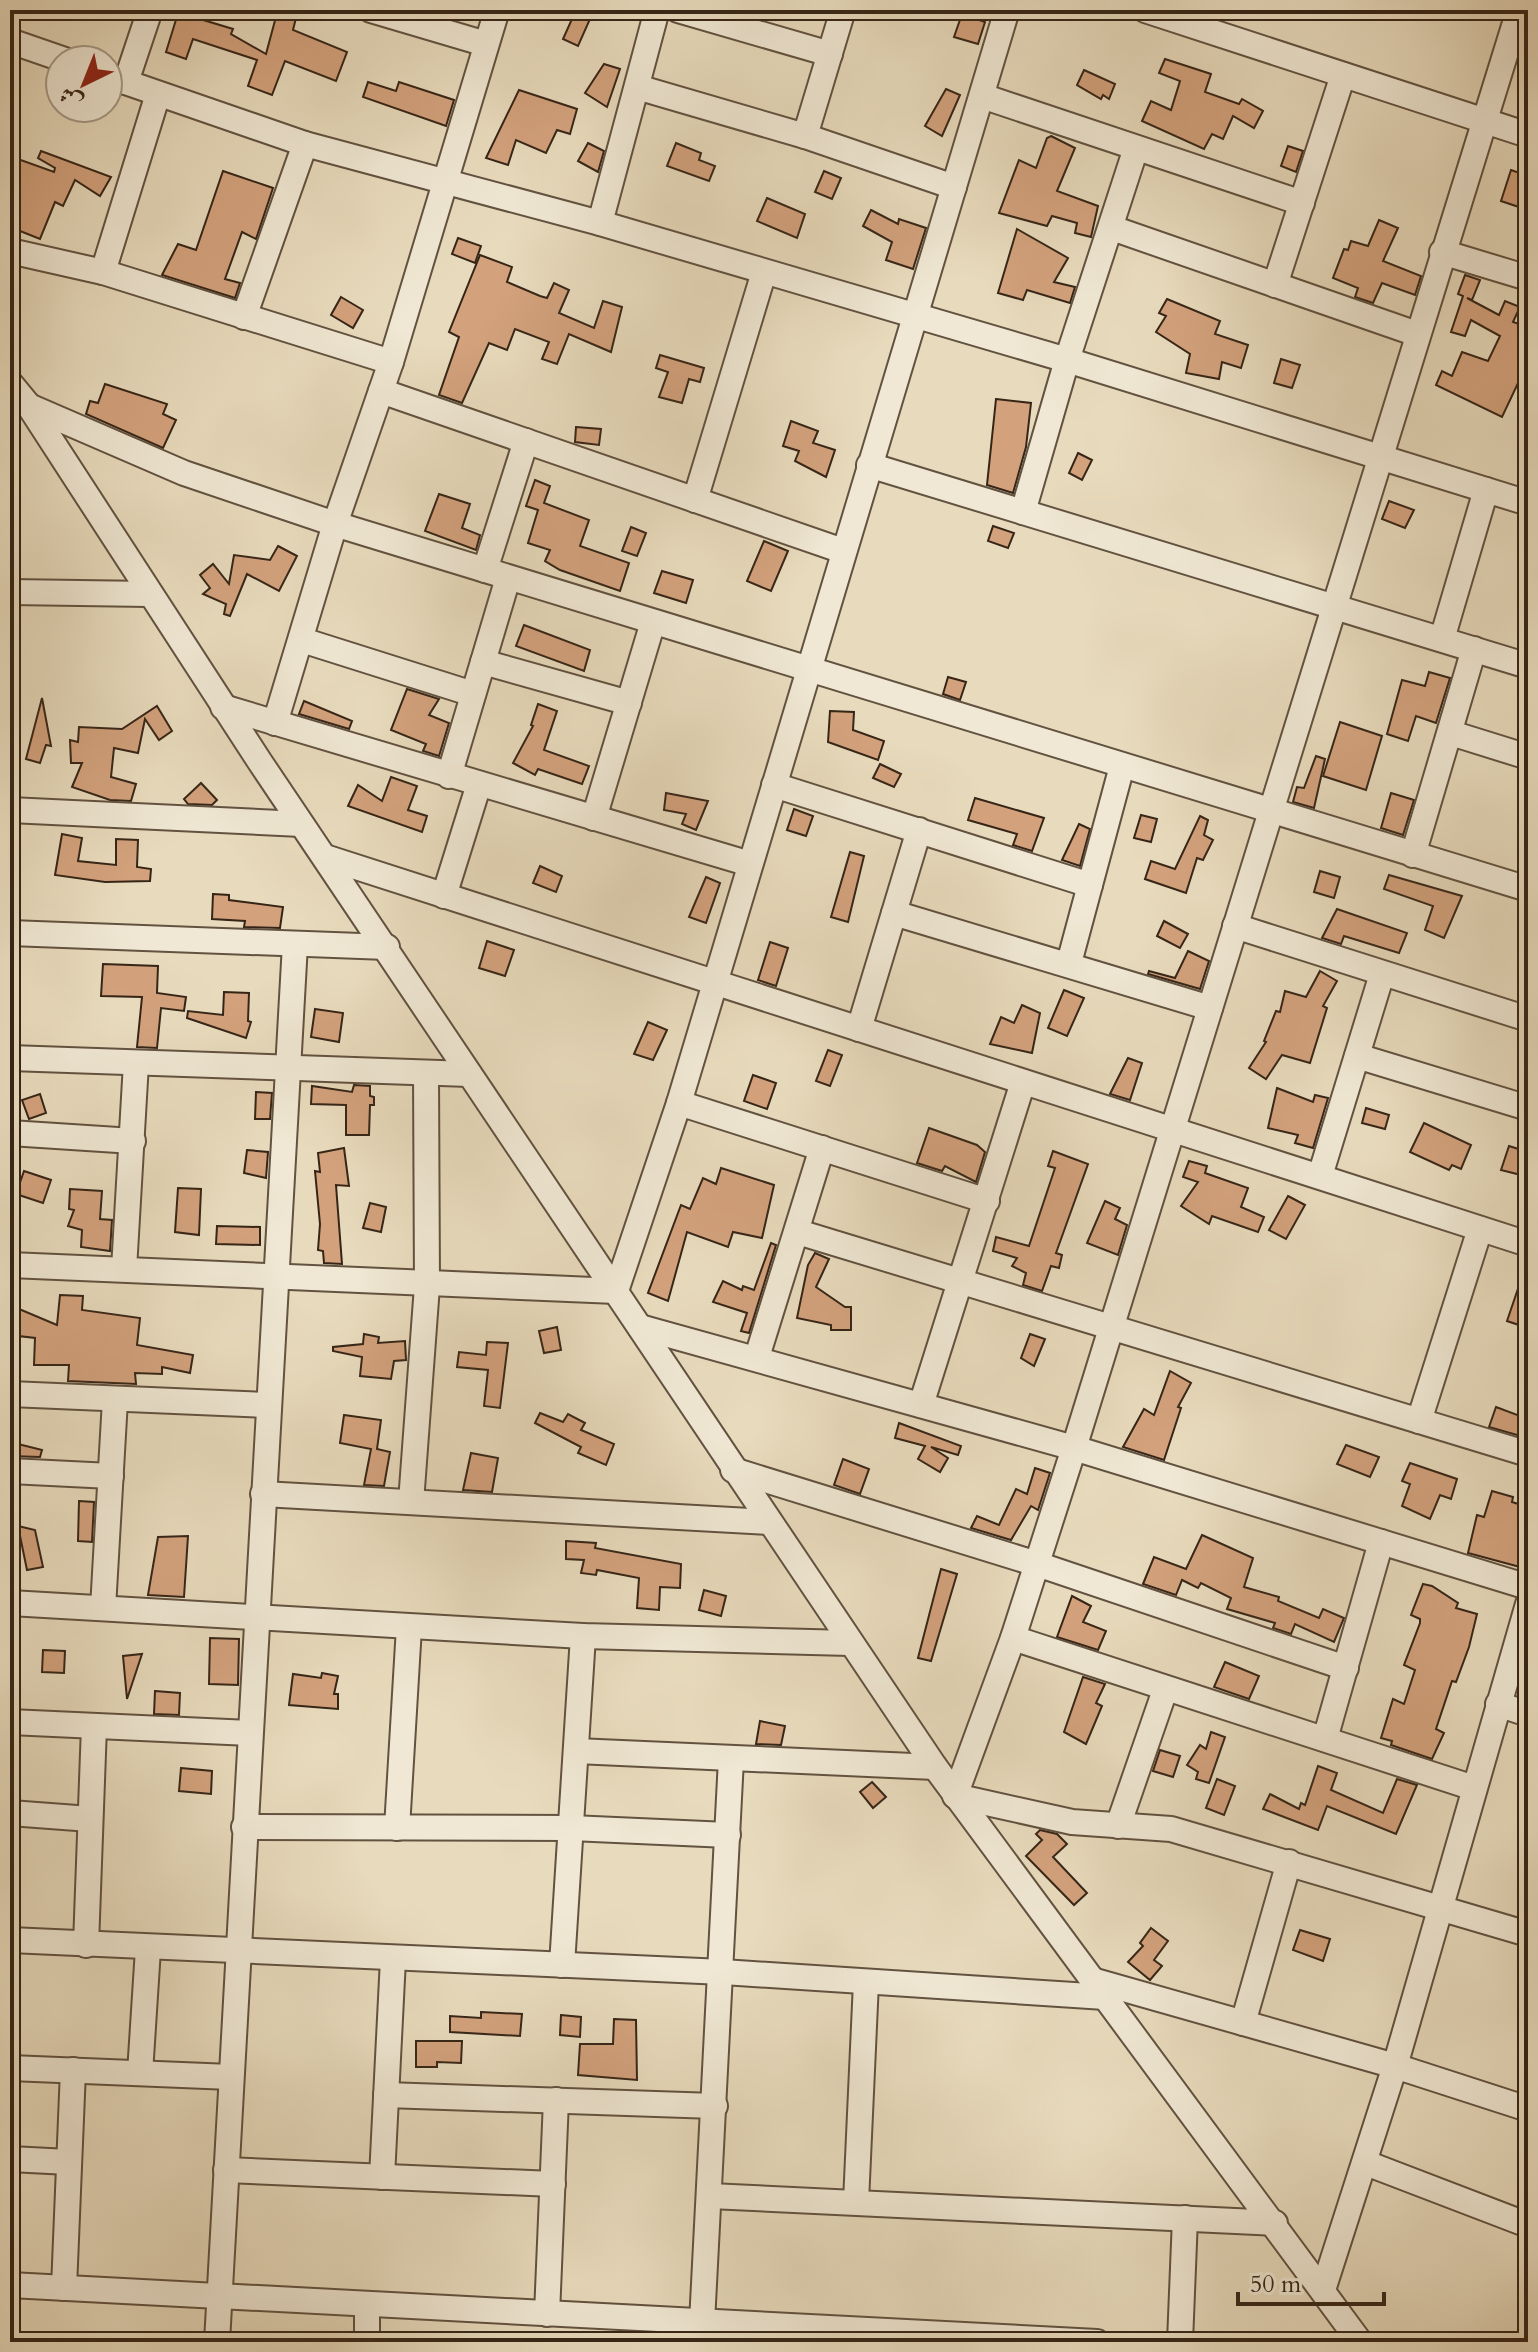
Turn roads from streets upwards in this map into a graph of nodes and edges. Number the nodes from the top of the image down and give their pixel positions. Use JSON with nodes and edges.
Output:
{"nodes":[{"id":1,"x":150,"y":10,"type":"edge"},
{"id":2,"x":371,"y":10,"type":"edge"},
{"id":3,"x":497,"y":10,"type":"edge"},
{"id":4,"x":657,"y":10,"type":"edge"},
{"id":5,"x":678,"y":10,"type":"edge"},
{"id":6,"x":843,"y":10,"type":"edge"},
{"id":7,"x":1007,"y":10,"type":"edge"},
{"id":8,"x":1145,"y":10,"type":"edge"},
{"id":9,"x":1519,"y":10,"type":"edge"},
{"id":10,"x":1179,"y":15,"type":"edge"},
{"id":11,"x":10,"y":41,"type":"edge"},
{"id":12,"x":486,"y":44,"type":"junction"},
{"id":13,"x":44,"y":53,"type":"edge"},
{"id":14,"x":830,"y":54,"type":"junction"},
{"id":15,"x":124,"y":64,"type":"edge"},
{"id":16,"x":1343,"y":75,"type":"junction"},
{"id":17,"x":124,"y":82,"type":"edge"},
{"id":18,"x":637,"y":87,"type":"junction"},
{"id":19,"x":158,"y":94,"type":"junction"},
{"id":20,"x":982,"y":96,"type":"junction"},
{"id":21,"x":1482,"y":120,"type":"junction"},
{"id":22,"x":1528,"y":135,"type":"edge"},
{"id":23,"x":805,"y":136,"type":"junction"},
{"id":24,"x":305,"y":144,"type":"junction"},
{"id":25,"x":1136,"y":148,"type":"junction"},
{"id":26,"x":442,"y":183,"type":"junction"},
{"id":27,"x":954,"y":187,"type":"junction"},
{"id":28,"x":1302,"y":203,"type":"junction"},
{"id":29,"x":600,"y":223,"type":"junction"},
{"id":30,"x":1112,"y":228,"type":"junction"},
{"id":31,"x":10,"y":251,"type":"edge"},
{"id":32,"x":1442,"y":252,"type":"junction"},
{"id":33,"x":103,"y":272,"type":"junction"},
{"id":34,"x":764,"y":272,"type":"junction"},
{"id":35,"x":1528,"y":278,"type":"edge"},
{"id":36,"x":1275,"y":285,"type":"junction"},
{"id":37,"x":914,"y":316,"type":"junction"},
{"id":38,"x":244,"y":317,"type":"junction"},
{"id":39,"x":1417,"y":334,"type":"junction"},
{"id":40,"x":1067,"y":360,"type":"junction"},
{"id":41,"x":391,"y":362,"type":"junction"},
{"id":42,"x":10,"y":383,"type":"edge"},
{"id":43,"x":381,"y":391,"type":"junction"},
{"id":44,"x":29,"y":406,"type":"junction"},
{"id":45,"x":526,"y":441,"type":"junction"},
{"id":46,"x":1379,"y":456,"type":"junction"},
{"id":47,"x":869,"y":465,"type":"junction"},
{"id":48,"x":1486,"y":490,"type":"junction"},
{"id":49,"x":695,"y":500,"type":"junction"},
{"id":50,"x":1528,"y":503,"type":"edge"},
{"id":51,"x":1023,"y":512,"type":"junction"},
{"id":52,"x":335,"y":524,"type":"junction"},
{"id":53,"x":843,"y":551,"type":"junction"},
{"id":54,"x":496,"y":574,"type":"junction"},
{"id":55,"x":10,"y":592,"type":"edge"},
{"id":56,"x":149,"y":594,"type":"junction"},
{"id":57,"x":1334,"y":607,"type":"junction"},
{"id":58,"x":653,"y":622,"type":"junction"},
{"id":59,"x":1442,"y":639,"type":"junction"},
{"id":60,"x":302,"y":640,"type":"junction"},
{"id":61,"x":1474,"y":649,"type":"junction"},
{"id":62,"x":483,"y":662,"type":"junction"},
{"id":63,"x":1528,"y":666,"type":"edge"},
{"id":64,"x":808,"y":670,"type":"junction"},
{"id":65,"x":473,"y":694,"type":"junction"},
{"id":66,"x":629,"y":703,"type":"junction"},
{"id":67,"x":223,"y":707,"type":"junction"},
{"id":68,"x":275,"y":723,"type":"junction"},
{"id":69,"x":1451,"y":733,"type":"junction"},
{"id":70,"x":1528,"y":757,"type":"edge"},
{"id":71,"x":1122,"y":766,"type":"junction"},
{"id":72,"x":449,"y":776,"type":"junction"},
{"id":73,"x":479,"y":784,"type":"junction"},
{"id":74,"x":774,"y":785,"type":"junction"},
{"id":75,"x":10,"y":810,"type":"edge"},
{"id":76,"x":1273,"y":813,"type":"junction"},
{"id":77,"x":594,"y":818,"type":"junction"},
{"id":78,"x":301,"y":824,"type":"junction"},
{"id":79,"x":919,"y":830,"type":"junction"},
{"id":80,"x":1413,"y":855,"type":"junction"},
{"id":81,"x":325,"y":857,"type":"junction"},
{"id":82,"x":750,"y":864,"type":"junction"},
{"id":83,"x":1090,"y":885,"type":"junction"},
{"id":84,"x":1528,"y":889,"type":"edge"},
{"id":85,"x":444,"y":896,"type":"junction"},
{"id":86,"x":894,"y":913,"type":"junction"},
{"id":87,"x":1235,"y":926,"type":"junction"},
{"id":88,"x":10,"y":933,"type":"edge"},
{"id":89,"x":295,"y":944,"type":"junction"},
{"id":90,"x":387,"y":947,"type":"junction"},
{"id":91,"x":1069,"y":963,"type":"junction"},
{"id":92,"x":1382,"y":974,"type":"junction"},
{"id":93,"x":715,"y":983,"type":"junction"},
{"id":94,"x":1210,"y":1008,"type":"junction"},
{"id":95,"x":1528,"y":1019,"type":"edge"},
{"id":96,"x":859,"y":1029,"type":"junction"},
{"id":97,"x":1357,"y":1056,"type":"junction"},
{"id":98,"x":10,"y":1058,"type":"edge"},
{"id":99,"x":136,"y":1063,"type":"junction"},
{"id":100,"x":289,"y":1070,"type":"junction"},
{"id":101,"x":426,"y":1073,"type":"junction"},
{"id":102,"x":469,"y":1074,"type":"junction"},
{"id":103,"x":1023,"y":1082,"type":"junction"},
{"id":104,"x":1526,"y":1101,"type":"edge"},
{"id":105,"x":679,"y":1103,"type":"junction"},
{"id":106,"x":1171,"y":1128,"type":"junction"},
{"id":107,"x":10,"y":1133,"type":"edge"},
{"id":108,"x":133,"y":1141,"type":"junction"},
{"id":109,"x":822,"y":1148,"type":"junction"},
{"id":110,"x":1320,"y":1176,"type":"junction"},
{"id":111,"x":987,"y":1201,"type":"junction"},
{"id":112,"x":1480,"y":1229,"type":"junction"},
{"id":113,"x":798,"y":1232,"type":"junction"},
{"id":114,"x":1528,"y":1244,"type":"edge"},
{"id":115,"x":10,"y":1265,"type":"edge"},
{"id":116,"x":124,"y":1269,"type":"junction"},
{"id":117,"x":278,"y":1275,"type":"junction"},
{"id":118,"x":960,"y":1283,"type":"junction"},
{"id":119,"x":427,"y":1286,"type":"junction"},
{"id":120,"x":616,"y":1291,"type":"junction"},
{"id":121,"x":640,"y":1327,"type":"junction"},
{"id":122,"x":1110,"y":1327,"type":"junction"},
{"id":123,"x":757,"y":1357,"type":"junction"},
{"id":124,"x":10,"y":1394,"type":"edge"},
{"id":125,"x":115,"y":1400,"type":"junction"},
{"id":126,"x":268,"y":1405,"type":"junction"},
{"id":127,"x":921,"y":1405,"type":"junction"},
{"id":128,"x":1419,"y":1421,"type":"junction"},
{"id":129,"x":1074,"y":1448,"type":"junction"},
{"id":130,"x":1528,"y":1454,"type":"edge"},
{"id":131,"x":733,"y":1470,"type":"junction"},
{"id":132,"x":10,"y":1471,"type":"edge"},
{"id":133,"x":111,"y":1476,"type":"junction"},
{"id":134,"x":263,"y":1494,"type":"junction"},
{"id":135,"x":411,"y":1502,"type":"junction"},
{"id":136,"x":768,"y":1522,"type":"junction"},
{"id":137,"x":1381,"y":1542,"type":"junction"},
{"id":138,"x":1037,"y":1564,"type":"junction"},
{"id":139,"x":1528,"y":1587,"type":"edge"},
{"id":140,"x":10,"y":1603,"type":"edge"},
{"id":141,"x":1528,"y":1604,"type":"edge"},
{"id":142,"x":103,"y":1608,"type":"junction"},
{"id":143,"x":256,"y":1618,"type":"junction"},
{"id":144,"x":409,"y":1627,"type":"junction"},
{"id":145,"x":583,"y":1636,"type":"junction"},
{"id":146,"x":1013,"y":1638,"type":"junction"},
{"id":147,"x":850,"y":1643,"type":"junction"},
{"id":148,"x":1346,"y":1668,"type":"junction"},
{"id":149,"x":1165,"y":1690,"type":"junction"},
{"id":150,"x":1498,"y":1704,"type":"junction"},
{"id":151,"x":1528,"y":1714,"type":"edge"},
{"id":152,"x":10,"y":1722,"type":"edge"},
{"id":153,"x":94,"y":1726,"type":"junction"},
{"id":154,"x":250,"y":1733,"type":"junction"},
{"id":155,"x":1325,"y":1739,"type":"junction"},
{"id":156,"x":576,"y":1751,"type":"junction"},
{"id":157,"x":731,"y":1759,"type":"junction"},
{"id":158,"x":935,"y":1767,"type":"junction"},
{"id":159,"x":1474,"y":1788,"type":"junction"},
{"id":160,"x":955,"y":1796,"type":"junction"},
{"id":161,"x":10,"y":1813,"type":"edge"},
{"id":162,"x":90,"y":1819,"type":"junction"},
{"id":163,"x":1118,"y":1826,"type":"junction"},
{"id":164,"x":244,"y":1827,"type":"junction"},
{"id":165,"x":397,"y":1828,"type":"junction"},
{"id":166,"x":571,"y":1828,"type":"junction"},
{"id":167,"x":728,"y":1835,"type":"junction"},
{"id":168,"x":1289,"y":1862,"type":"junction"},
{"id":169,"x":1439,"y":1906,"type":"junction"},
{"id":170,"x":1528,"y":1934,"type":"edge"},
{"id":171,"x":10,"y":1940,"type":"edge"},
{"id":172,"x":86,"y":1945,"type":"junction"},
{"id":173,"x":148,"y":1949,"type":"junction"},
{"id":174,"x":237,"y":1953,"type":"junction"},
{"id":175,"x":393,"y":1959,"type":"junction"},
{"id":176,"x":562,"y":1965,"type":"junction"},
{"id":177,"x":723,"y":1972,"type":"junction"},
{"id":178,"x":866,"y":1982,"type":"junction"},
{"id":179,"x":1098,"y":1989,"type":"junction"},
{"id":180,"x":1243,"y":2023,"type":"junction"},
{"id":181,"x":1395,"y":2066,"type":"junction"},
{"id":182,"x":10,"y":2068,"type":"edge"},
{"id":183,"x":73,"y":2070,"type":"junction"},
{"id":184,"x":140,"y":2073,"type":"junction"},
{"id":185,"x":231,"y":2077,"type":"junction"},
{"id":186,"x":386,"y":2095,"type":"junction"},
{"id":187,"x":556,"y":2100,"type":"junction"},
{"id":188,"x":715,"y":2106,"type":"junction"},
{"id":189,"x":1528,"y":2109,"type":"edge"},
{"id":190,"x":10,"y":2159,"type":"edge"},
{"id":191,"x":69,"y":2162,"type":"junction"},
{"id":192,"x":1366,"y":2163,"type":"junction"},
{"id":193,"x":226,"y":2170,"type":"junction"},
{"id":194,"x":382,"y":2177,"type":"junction"},
{"id":195,"x":553,"y":2184,"type":"junction"},
{"id":196,"x":710,"y":2196,"type":"junction"},
{"id":197,"x":856,"y":2202,"type":"junction"},
{"id":198,"x":1185,"y":2218,"type":"junction"},
{"id":199,"x":1275,"y":2223,"type":"junction"},
{"id":200,"x":1528,"y":2225,"type":"edge"},
{"id":201,"x":10,"y":2285,"type":"edge"},
{"id":202,"x":64,"y":2288,"type":"junction"},
{"id":203,"x":1323,"y":2290,"type":"junction"},
{"id":204,"x":220,"y":2296,"type":"junction"},
{"id":205,"x":367,"y":2304,"type":"junction"},
{"id":206,"x":547,"y":2314,"type":"junction"},
{"id":207,"x":702,"y":2332,"type":"edge"},
{"id":208,"x":855,"y":2336,"type":"edge"},
{"id":209,"x":217,"y":2342,"type":"edge"},
{"id":210,"x":367,"y":2342,"type":"edge"},
{"id":211,"x":1097,"y":2342,"type":"edge"},
{"id":212,"x":1180,"y":2342,"type":"edge"},
{"id":213,"x":1360,"y":2342,"type":"edge"}],
"edges":[{"from":1,"to":15,"type":"street"},
{"from":2,"to":12,"type":"street"},
{"from":3,"to":12,"type":"street"},
{"from":4,"to":18,"type":"street"},
{"from":5,"to":14,"type":"street"},
{"from":6,"to":14,"type":"street"},
{"from":7,"to":20,"type":"street"},
{"from":8,"to":10,"type":"street"},
{"from":9,"to":21,"type":"street"},
{"from":10,"to":16,"type":"street"},
{"from":11,"to":13,"type":"street"},
{"from":12,"to":26,"type":"street"},
{"from":14,"to":23,"type":"street"},
{"from":16,"to":21,"type":"street"},
{"from":16,"to":28,"type":"street"},
{"from":17,"to":19,"type":"street"},
{"from":18,"to":23,"type":"street"},
{"from":18,"to":29,"type":"street"},
{"from":19,"to":24,"type":"street"},
{"from":19,"to":33,"type":"street"},
{"from":20,"to":25,"type":"street"},
{"from":20,"to":27,"type":"street"},
{"from":21,"to":22,"type":"street"},
{"from":21,"to":32,"type":"street"},
{"from":23,"to":27,"type":"street"},
{"from":24,"to":26,"type":"street"},
{"from":24,"to":38,"type":"street"},
{"from":25,"to":28,"type":"street"},
{"from":25,"to":30,"type":"street"},
{"from":26,"to":29,"type":"street"},
{"from":26,"to":41,"type":"street"},
{"from":27,"to":37,"type":"street"},
{"from":28,"to":36,"type":"street"},
{"from":29,"to":34,"type":"street"},
{"from":30,"to":36,"type":"street"},
{"from":30,"to":40,"type":"street"},
{"from":31,"to":33,"type":"street"},
{"from":32,"to":35,"type":"street"},
{"from":32,"to":39,"type":"street"},
{"from":33,"to":38,"type":"street"},
{"from":34,"to":37,"type":"street"},
{"from":34,"to":49,"type":"street"},
{"from":36,"to":39,"type":"street"},
{"from":37,"to":40,"type":"street"},
{"from":37,"to":47,"type":"street"},
{"from":38,"to":41,"type":"street"},
{"from":39,"to":46,"type":"street"},
{"from":40,"to":46,"type":"street"},
{"from":40,"to":51,"type":"street"},
{"from":41,"to":43,"type":"street"},
{"from":42,"to":44,"type":"street"},
{"from":43,"to":45,"type":"street"},
{"from":43,"to":52,"type":"street"},
{"from":44,"to":52,"type":"street"},
{"from":44,"to":56,"type":"street"},
{"from":45,"to":49,"type":"street"},
{"from":45,"to":54,"type":"street"},
{"from":46,"to":48,"type":"street"},
{"from":46,"to":57,"type":"street"},
{"from":47,"to":51,"type":"street"},
{"from":47,"to":53,"type":"street"},
{"from":48,"to":50,"type":"street"},
{"from":48,"to":59,"type":"street"},
{"from":49,"to":53,"type":"street"},
{"from":51,"to":57,"type":"street"},
{"from":52,"to":54,"type":"street"},
{"from":52,"to":60,"type":"street"},
{"from":53,"to":64,"type":"street"},
{"from":54,"to":58,"type":"street"},
{"from":54,"to":62,"type":"street"},
{"from":55,"to":56,"type":"street"},
{"from":56,"to":67,"type":"street"},
{"from":57,"to":59,"type":"street"},
{"from":57,"to":76,"type":"street"},
{"from":58,"to":64,"type":"street"},
{"from":58,"to":66,"type":"street"},
{"from":59,"to":61,"type":"street"},
{"from":60,"to":65,"type":"street"},
{"from":60,"to":68,"type":"street"},
{"from":61,"to":63,"type":"street"},
{"from":61,"to":69,"type":"street"},
{"from":62,"to":65,"type":"street"},
{"from":62,"to":66,"type":"street"},
{"from":64,"to":71,"type":"street"},
{"from":64,"to":74,"type":"street"},
{"from":65,"to":72,"type":"street"},
{"from":66,"to":77,"type":"street"},
{"from":67,"to":68,"type":"street"},
{"from":67,"to":78,"type":"street"},
{"from":68,"to":72,"type":"street"},
{"from":69,"to":70,"type":"street"},
{"from":69,"to":80,"type":"street"},
{"from":71,"to":76,"type":"street"},
{"from":71,"to":83,"type":"street"},
{"from":72,"to":73,"type":"street"},
{"from":73,"to":77,"type":"street"},
{"from":73,"to":85,"type":"street"},
{"from":74,"to":79,"type":"street"},
{"from":74,"to":82,"type":"street"},
{"from":75,"to":78,"type":"street"},
{"from":76,"to":80,"type":"street"},
{"from":76,"to":87,"type":"street"},
{"from":77,"to":82,"type":"street"},
{"from":78,"to":81,"type":"street"},
{"from":79,"to":83,"type":"street"},
{"from":79,"to":86,"type":"street"},
{"from":80,"to":84,"type":"street"},
{"from":81,"to":85,"type":"street"},
{"from":81,"to":90,"type":"street"},
{"from":82,"to":93,"type":"street"},
{"from":83,"to":91,"type":"street"},
{"from":85,"to":93,"type":"street"},
{"from":86,"to":91,"type":"street"},
{"from":86,"to":96,"type":"street"},
{"from":87,"to":92,"type":"street"},
{"from":87,"to":94,"type":"street"},
{"from":88,"to":89,"type":"street"},
{"from":89,"to":90,"type":"street"},
{"from":89,"to":100,"type":"street"},
{"from":90,"to":102,"type":"street"},
{"from":91,"to":94,"type":"street"},
{"from":92,"to":95,"type":"street"},
{"from":92,"to":97,"type":"street"},
{"from":93,"to":96,"type":"street"},
{"from":93,"to":105,"type":"street"},
{"from":94,"to":106,"type":"street"},
{"from":96,"to":103,"type":"street"},
{"from":97,"to":104,"type":"street"},
{"from":97,"to":110,"type":"street"},
{"from":98,"to":99,"type":"street"},
{"from":99,"to":100,"type":"street"},
{"from":99,"to":108,"type":"street"},
{"from":100,"to":101,"type":"street"},
{"from":100,"to":117,"type":"street"},
{"from":101,"to":102,"type":"street"},
{"from":101,"to":119,"type":"street"},
{"from":102,"to":120,"type":"street"},
{"from":103,"to":106,"type":"street"},
{"from":103,"to":111,"type":"street"},
{"from":105,"to":109,"type":"street"},
{"from":105,"to":120,"type":"street"},
{"from":106,"to":110,"type":"street"},
{"from":106,"to":122,"type":"street"},
{"from":107,"to":108,"type":"street"},
{"from":108,"to":116,"type":"street"},
{"from":109,"to":111,"type":"street"},
{"from":109,"to":113,"type":"street"},
{"from":110,"to":112,"type":"street"},
{"from":111,"to":118,"type":"street"},
{"from":112,"to":114,"type":"street"},
{"from":112,"to":128,"type":"street"},
{"from":113,"to":118,"type":"street"},
{"from":113,"to":123,"type":"street"},
{"from":115,"to":116,"type":"street"},
{"from":116,"to":117,"type":"street"},
{"from":117,"to":119,"type":"street"},
{"from":117,"to":126,"type":"street"},
{"from":118,"to":122,"type":"street"},
{"from":118,"to":127,"type":"street"},
{"from":119,"to":120,"type":"street"},
{"from":119,"to":135,"type":"street"},
{"from":120,"to":121,"type":"street"},
{"from":121,"to":123,"type":"street"},
{"from":121,"to":131,"type":"street"},
{"from":122,"to":128,"type":"street"},
{"from":122,"to":129,"type":"street"},
{"from":123,"to":127,"type":"street"},
{"from":124,"to":125,"type":"street"},
{"from":125,"to":126,"type":"street"},
{"from":125,"to":133,"type":"street"},
{"from":126,"to":134,"type":"street"},
{"from":127,"to":129,"type":"street"},
{"from":128,"to":130,"type":"street"},
{"from":129,"to":137,"type":"street"},
{"from":129,"to":138,"type":"street"},
{"from":131,"to":136,"type":"street"},
{"from":131,"to":138,"type":"street"},
{"from":132,"to":133,"type":"street"},
{"from":133,"to":142,"type":"street"},
{"from":134,"to":135,"type":"street"},
{"from":134,"to":143,"type":"street"},
{"from":135,"to":136,"type":"street"},
{"from":136,"to":147,"type":"street"},
{"from":137,"to":139,"type":"street"},
{"from":137,"to":148,"type":"street"},
{"from":138,"to":146,"type":"street"},
{"from":138,"to":148,"type":"street"},
{"from":140,"to":142,"type":"street"},
{"from":141,"to":150,"type":"street"},
{"from":142,"to":143,"type":"street"},
{"from":143,"to":144,"type":"street"},
{"from":143,"to":154,"type":"street"},
{"from":144,"to":145,"type":"street"},
{"from":144,"to":165,"type":"street"},
{"from":145,"to":147,"type":"street"},
{"from":145,"to":156,"type":"street"},
{"from":146,"to":149,"type":"street"},
{"from":146,"to":160,"type":"street"},
{"from":147,"to":158,"type":"street"},
{"from":148,"to":155,"type":"street"},
{"from":149,"to":155,"type":"street"},
{"from":149,"to":163,"type":"street"},
{"from":150,"to":151,"type":"street"},
{"from":150,"to":159,"type":"street"},
{"from":152,"to":153,"type":"street"},
{"from":153,"to":154,"type":"street"},
{"from":153,"to":162,"type":"street"},
{"from":154,"to":164,"type":"street"},
{"from":155,"to":159,"type":"street"},
{"from":156,"to":157,"type":"street"},
{"from":156,"to":166,"type":"street"},
{"from":157,"to":158,"type":"street"},
{"from":157,"to":167,"type":"street"},
{"from":158,"to":160,"type":"street"},
{"from":159,"to":169,"type":"street"},
{"from":160,"to":163,"type":"street"},
{"from":160,"to":179,"type":"street"},
{"from":161,"to":162,"type":"street"},
{"from":162,"to":172,"type":"street"},
{"from":163,"to":168,"type":"street"},
{"from":164,"to":165,"type":"street"},
{"from":164,"to":174,"type":"street"},
{"from":165,"to":166,"type":"street"},
{"from":166,"to":167,"type":"street"},
{"from":166,"to":176,"type":"street"},
{"from":167,"to":177,"type":"street"},
{"from":168,"to":169,"type":"street"},
{"from":168,"to":180,"type":"street"},
{"from":169,"to":170,"type":"street"},
{"from":169,"to":181,"type":"street"},
{"from":171,"to":172,"type":"street"},
{"from":172,"to":173,"type":"street"},
{"from":173,"to":174,"type":"street"},
{"from":173,"to":184,"type":"street"},
{"from":174,"to":175,"type":"street"},
{"from":174,"to":185,"type":"street"},
{"from":175,"to":176,"type":"street"},
{"from":175,"to":186,"type":"street"},
{"from":176,"to":177,"type":"street"},
{"from":177,"to":178,"type":"street"},
{"from":177,"to":188,"type":"street"},
{"from":178,"to":179,"type":"street"},
{"from":178,"to":197,"type":"street"},
{"from":179,"to":180,"type":"street"},
{"from":179,"to":199,"type":"street"},
{"from":180,"to":181,"type":"street"},
{"from":181,"to":189,"type":"street"},
{"from":181,"to":192,"type":"street"},
{"from":182,"to":183,"type":"street"},
{"from":183,"to":184,"type":"street"},
{"from":183,"to":191,"type":"street"},
{"from":184,"to":185,"type":"street"},
{"from":185,"to":193,"type":"street"},
{"from":186,"to":187,"type":"street"},
{"from":186,"to":194,"type":"street"},
{"from":187,"to":188,"type":"street"},
{"from":187,"to":195,"type":"street"},
{"from":188,"to":196,"type":"street"},
{"from":190,"to":191,"type":"street"},
{"from":191,"to":202,"type":"street"},
{"from":192,"to":200,"type":"street"},
{"from":192,"to":203,"type":"street"},
{"from":193,"to":194,"type":"street"},
{"from":193,"to":204,"type":"street"},
{"from":194,"to":195,"type":"street"},
{"from":195,"to":206,"type":"street"},
{"from":196,"to":197,"type":"street"},
{"from":196,"to":207,"type":"street"},
{"from":197,"to":198,"type":"street"},
{"from":198,"to":199,"type":"street"},
{"from":198,"to":212,"type":"street"},
{"from":199,"to":203,"type":"street"},
{"from":201,"to":202,"type":"street"},
{"from":202,"to":204,"type":"street"},
{"from":203,"to":213,"type":"street"},
{"from":204,"to":205,"type":"street"},
{"from":204,"to":209,"type":"street"},
{"from":205,"to":206,"type":"street"},
{"from":205,"to":210,"type":"street"},
{"from":206,"to":207,"type":"street"},
{"from":207,"to":208,"type":"street"},
{"from":208,"to":211,"type":"street"}]}
